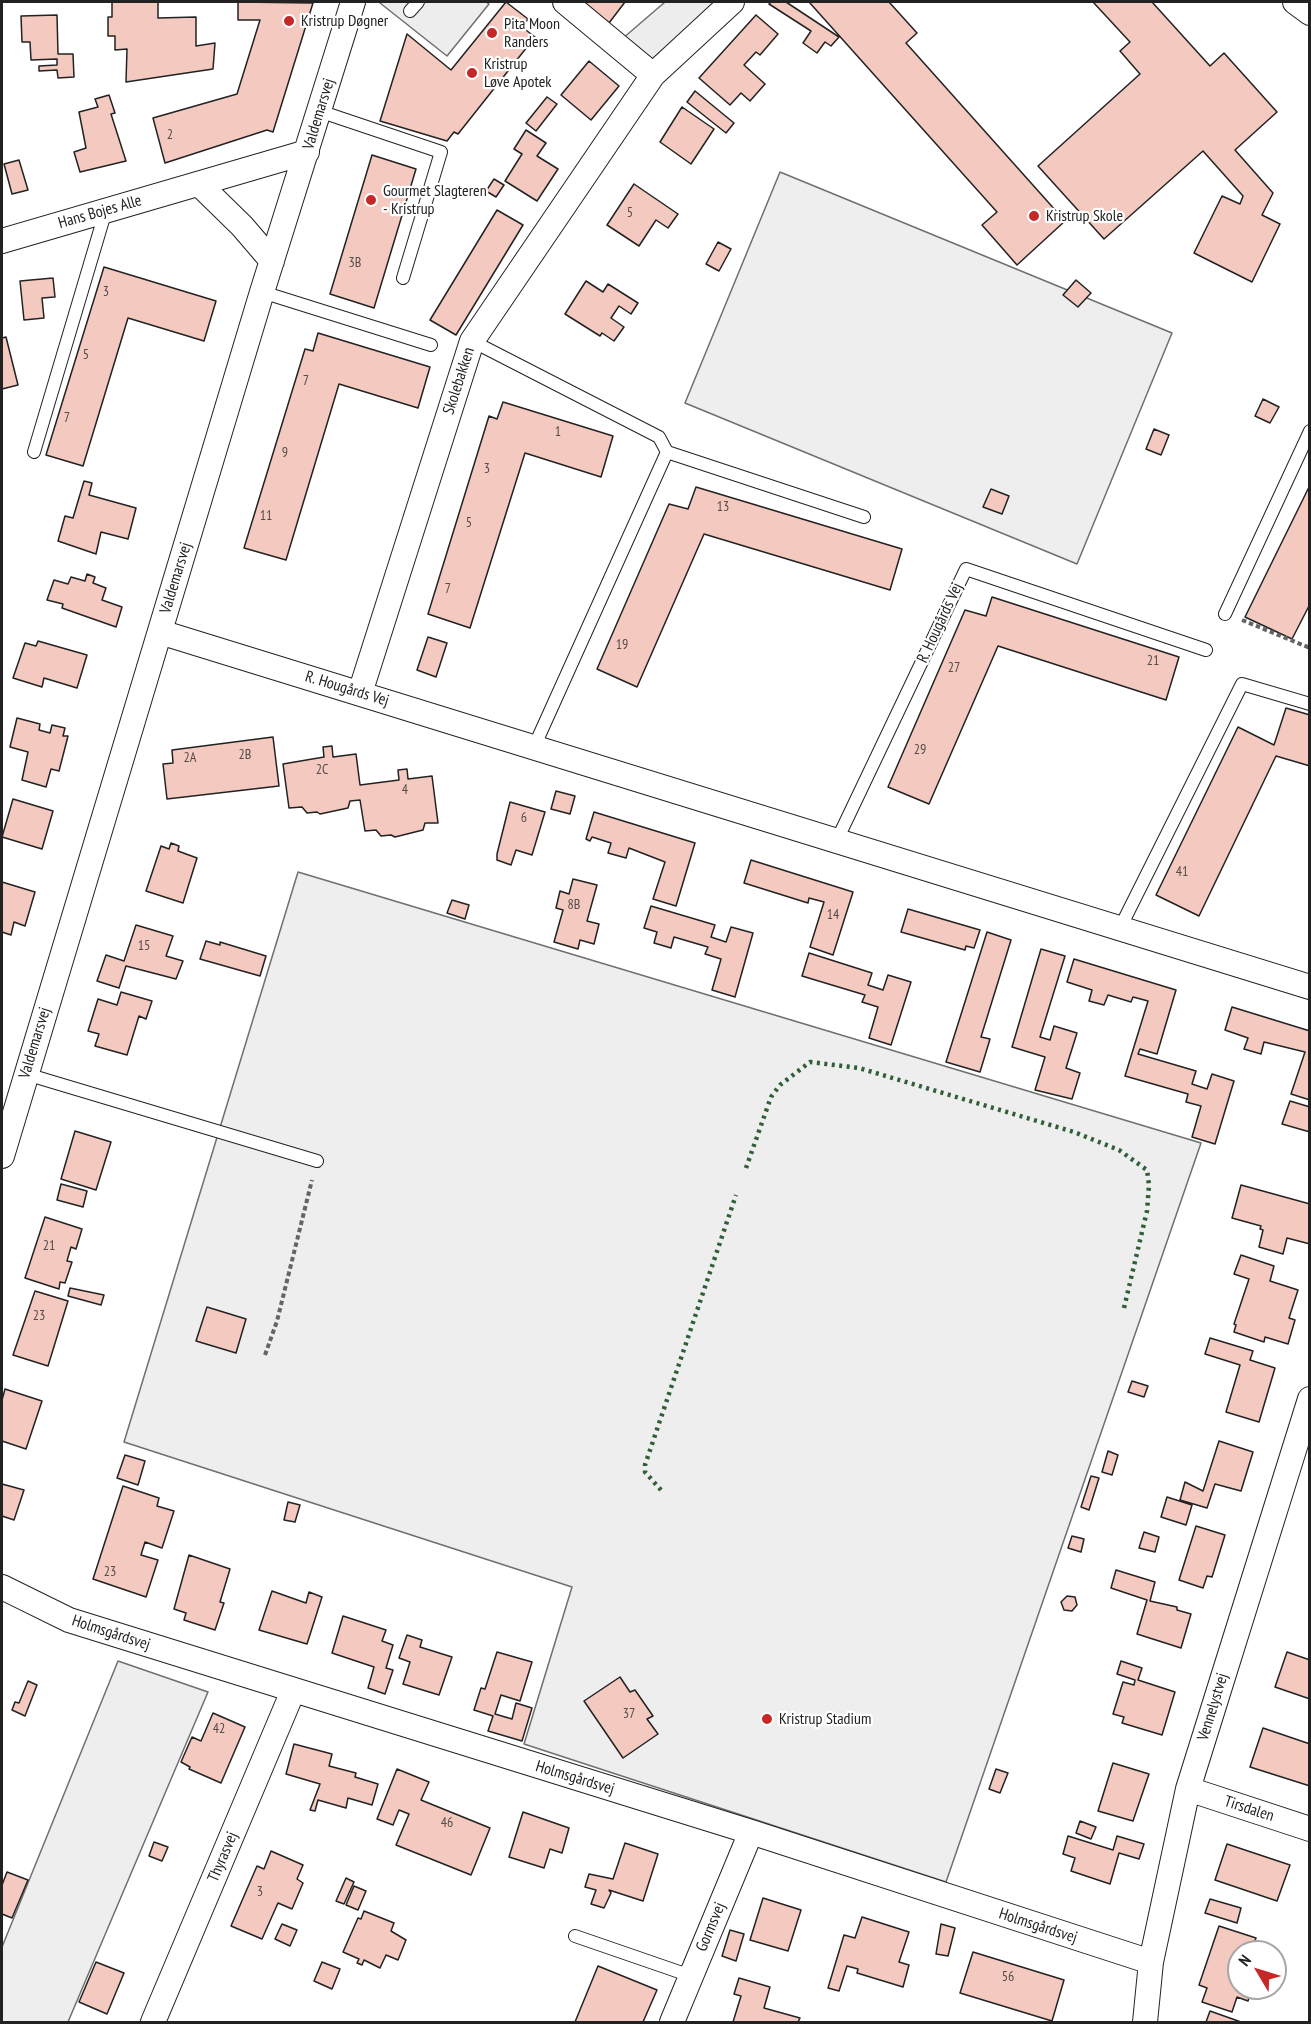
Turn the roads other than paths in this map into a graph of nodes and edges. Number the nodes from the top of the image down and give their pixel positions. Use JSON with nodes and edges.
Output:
{"nodes":[{"id":1,"x":353,"y":2,"type":"edge"},
{"id":2,"x":565,"y":2,"type":"edge"},
{"id":3,"x":732,"y":2,"type":"edge"},
{"id":4,"x":1295,"y":2,"type":"edge"},
{"id":5,"x":1310,"y":13,"type":"edge"},
{"id":6,"x":653,"y":75,"type":"junction"},
{"id":7,"x":319,"y":111,"type":"junction"},
{"id":8,"x":307,"y":152,"type":"junction"},
{"id":9,"x":198,"y":184,"type":"junction"},
{"id":10,"x":106,"y":210,"type":"junction"},
{"id":11,"x":2,"y":241,"type":"edge"},
{"id":12,"x":272,"y":261,"type":"junction"},
{"id":13,"x":403,"y":278,"type":"dead end"},
{"id":14,"x":262,"y":292,"type":"junction"},
{"id":15,"x":472,"y":341,"type":"junction"},
{"id":16,"x":431,"y":345,"type":"dead end"},
{"id":17,"x":1310,"y":431,"type":"edge"},
{"id":18,"x":33,"y":452,"type":"dead end"},
{"id":19,"x":667,"y":452,"type":"junction"},
{"id":20,"x":864,"y":517,"type":"dead end"},
{"id":21,"x":1225,"y":614,"type":"road end"},
{"id":22,"x":160,"y":632,"type":"junction"},
{"id":23,"x":1206,"y":650,"type":"dead end"},
{"id":24,"x":360,"y":693,"type":"junction"},
{"id":25,"x":1310,"y":704,"type":"edge"},
{"id":26,"x":534,"y":747,"type":"junction"},
{"id":27,"x":837,"y":840,"type":"junction"},
{"id":28,"x":1120,"y":928,"type":"junction"},
{"id":29,"x":1310,"y":987,"type":"edge"},
{"id":30,"x":26,"y":1074,"type":"junction"},
{"id":31,"x":2,"y":1156,"type":"edge"},
{"id":32,"x":317,"y":1161,"type":"road end"},
{"id":33,"x":1310,"y":1399,"type":"edge"},
{"id":34,"x":2,"y":1587,"type":"edge"},
{"id":35,"x":293,"y":1691,"type":"junction"},
{"id":36,"x":1188,"y":1789,"type":"junction"},
{"id":37,"x":1310,"y":1829,"type":"edge"},
{"id":38,"x":750,"y":1832,"type":"junction"},
{"id":39,"x":575,"y":1936,"type":"dead end"},
{"id":40,"x":1151,"y":1962,"type":"junction"},
{"id":41,"x":691,"y":1976,"type":"junction"},
{"id":42,"x":153,"y":2022,"type":"edge"},
{"id":43,"x":672,"y":2022,"type":"edge"},
{"id":44,"x":1145,"y":2022,"type":"edge"}],
"edges":[{"from":1,"to":7,"type":"street","name":"Valdemarsvej"},
{"from":2,"to":6,"type":"street"},
{"from":3,"to":6,"type":"street","name":"Skolebakken"},
{"from":4,"to":5,"type":"street"},
{"from":6,"to":15,"type":"street","name":"Skolebakken"},
{"from":7,"to":8,"type":"street","name":"Valdemarsvej"},
{"from":7,"to":13,"type":"lane"},
{"from":8,"to":9,"type":"street","name":"Hans Bojes Alle"},
{"from":8,"to":12,"type":"street","name":"Valdemarsvej"},
{"from":9,"to":10,"type":"street","name":"Hans Bojes Alle"},
{"from":9,"to":12,"type":"street"},
{"from":10,"to":11,"type":"street","name":"Hans Bojes Alle"},
{"from":10,"to":18,"type":"lane"},
{"from":12,"to":14,"type":"street","name":"Valdemarsvej"},
{"from":14,"to":16,"type":"lane"},
{"from":14,"to":22,"type":"street","name":"Valdemarsvej"},
{"from":15,"to":19,"type":"lane"},
{"from":15,"to":24,"type":"street","name":"Skolebakken"},
{"from":17,"to":21,"type":"lane"},
{"from":19,"to":20,"type":"lane"},
{"from":19,"to":26,"type":"lane"},
{"from":22,"to":24,"type":"street","name":"R. Hougårds Vej"},
{"from":22,"to":30,"type":"street","name":"Valdemarsvej"},
{"from":23,"to":27,"type":"lane","name":"R. Hougårds Vej"},
{"from":24,"to":26,"type":"street","name":"R. Hougårds Vej"},
{"from":25,"to":28,"type":"lane"},
{"from":26,"to":27,"type":"street","name":"R. Hougårds Vej"},
{"from":27,"to":28,"type":"street","name":"R. Hougårds Vej"},
{"from":28,"to":29,"type":"street","name":"R. Hougårds Vej"},
{"from":30,"to":31,"type":"street","name":"Valdemarsvej"},
{"from":30,"to":32,"type":"lane"},
{"from":33,"to":36,"type":"street","name":"Vennelystvej"},
{"from":34,"to":35,"type":"street","name":"Holmsgårdsvej"},
{"from":35,"to":38,"type":"street","name":"Holmsgårdsvej"},
{"from":35,"to":42,"type":"street","name":"Thyrasvej"},
{"from":36,"to":37,"type":"street","name":"Tirsdalen"},
{"from":36,"to":40,"type":"street","name":"Vennelystvej"},
{"from":38,"to":40,"type":"street","name":"Holmsgårdsvej"},
{"from":38,"to":41,"type":"street","name":"Gormsvej"},
{"from":39,"to":41,"type":"lane"},
{"from":40,"to":44,"type":"street","name":"Vennelystvej"},
{"from":41,"to":43,"type":"street","name":"Gormsvej"}]}
